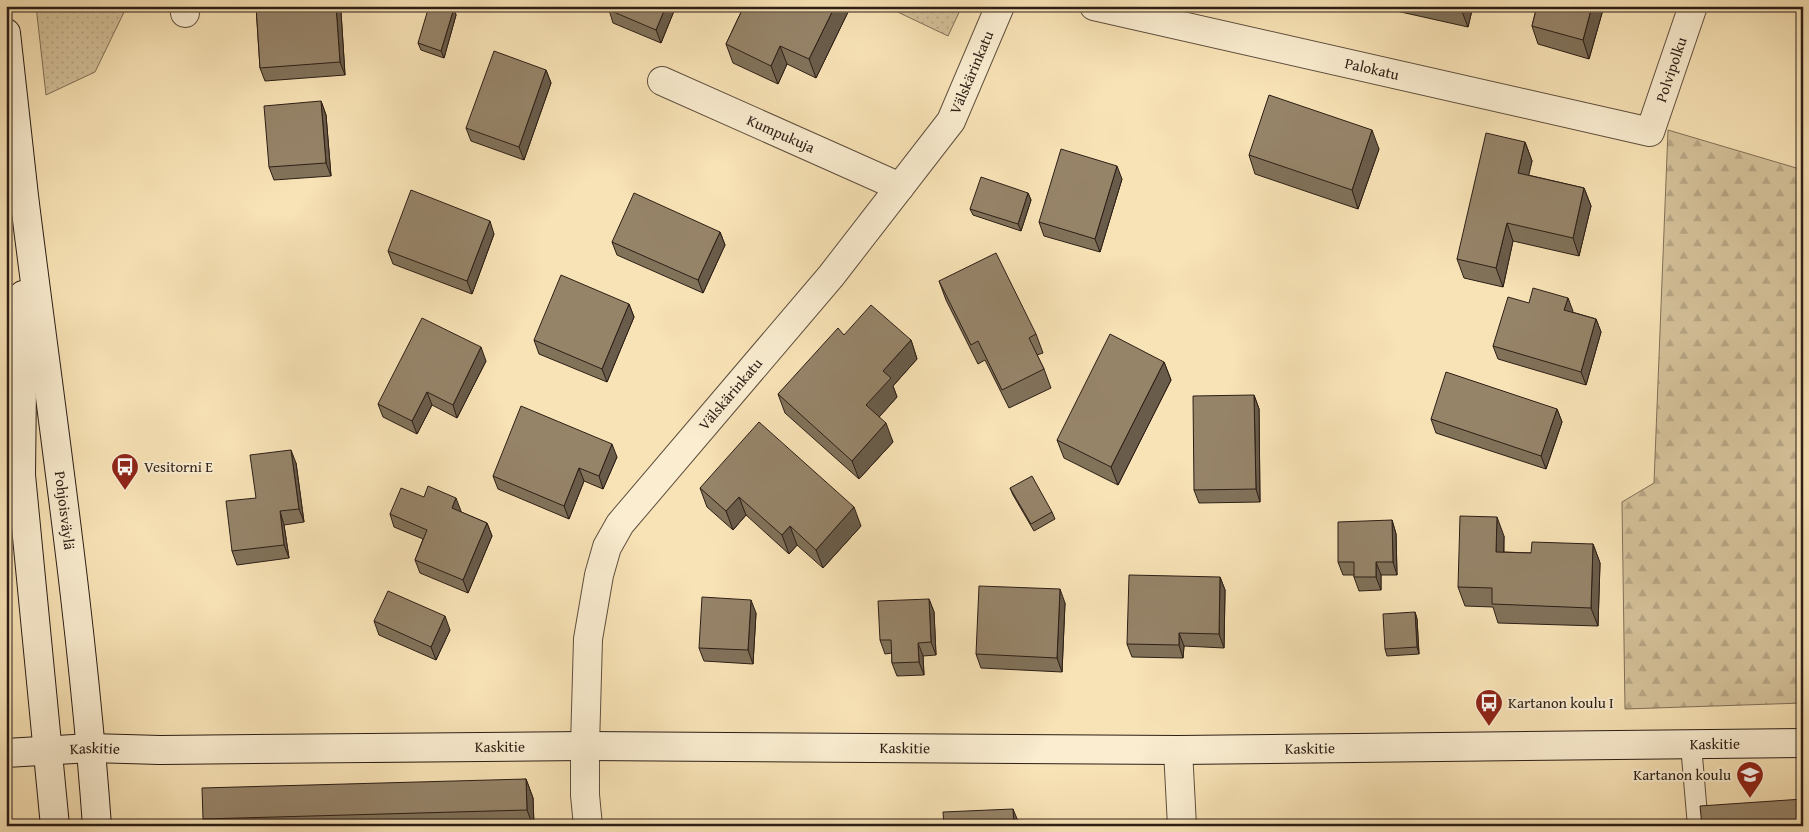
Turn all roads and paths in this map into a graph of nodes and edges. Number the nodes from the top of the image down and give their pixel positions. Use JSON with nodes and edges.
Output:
{"nodes":[{"id":1,"x":1000,"y":6,"type":"edge"},
{"id":2,"x":1094,"y":6,"type":"edge"},
{"id":3,"x":1693,"y":6,"type":"edge"},
{"id":4,"x":6,"y":33,"type":"edge"},
{"id":5,"x":662,"y":81,"type":"dead end"},
{"id":6,"x":1650,"y":132,"type":"joint"},
{"id":7,"x":900,"y":187,"type":"junction"},
{"id":8,"x":24,"y":196,"type":"junction"},
{"id":9,"x":1803,"y":743,"type":"edge"},
{"id":10,"x":1692,"y":745,"type":"junction"},
{"id":11,"x":585,"y":746,"type":"junction"},
{"id":12,"x":91,"y":748,"type":"junction"},
{"id":13,"x":49,"y":750,"type":"junction"},
{"id":14,"x":1178,"y":750,"type":"junction"},
{"id":15,"x":6,"y":753,"type":"edge"},
{"id":16,"x":55,"y":826,"type":"edge"},
{"id":17,"x":97,"y":826,"type":"edge"},
{"id":18,"x":588,"y":826,"type":"edge"},
{"id":19,"x":1182,"y":826,"type":"edge"},
{"id":20,"x":1698,"y":826,"type":"edge"}],
"edges":[{"from":1,"to":7,"type":"street","name":"Välskärinkatu"},
{"from":2,"to":6,"type":"street","name":"Palokatu"},
{"from":3,"to":6,"type":"street","name":"Polvipolku"},
{"from":4,"to":8,"type":"street","name":"Pohjoisväylä"},
{"from":5,"to":7,"type":"street","name":"Kumpukuja"},
{"from":7,"to":11,"type":"street","name":"Välskärinkatu"},
{"from":8,"to":12,"type":"street","name":"Pohjoisväylä"},
{"from":8,"to":13,"type":"street","name":"Pohjoisväylä"},
{"from":9,"to":10,"type":"street","name":"Kaskitie"},
{"from":10,"to":14,"type":"street","name":"Kaskitie"},
{"from":10,"to":20,"type":"lane"},
{"from":11,"to":12,"type":"street","name":"Kaskitie"},
{"from":11,"to":14,"type":"street","name":"Kaskitie"},
{"from":11,"to":18,"type":"street","name":"Välskärinkatu"},
{"from":12,"to":13,"type":"street","name":"Kaskitie"},
{"from":12,"to":17,"type":"street","name":"Pohjoisväylä"},
{"from":13,"to":15,"type":"street","name":"Kaskitie"},
{"from":13,"to":16,"type":"street","name":"Pohjoisväylä"},
{"from":14,"to":19,"type":"street"}]}
